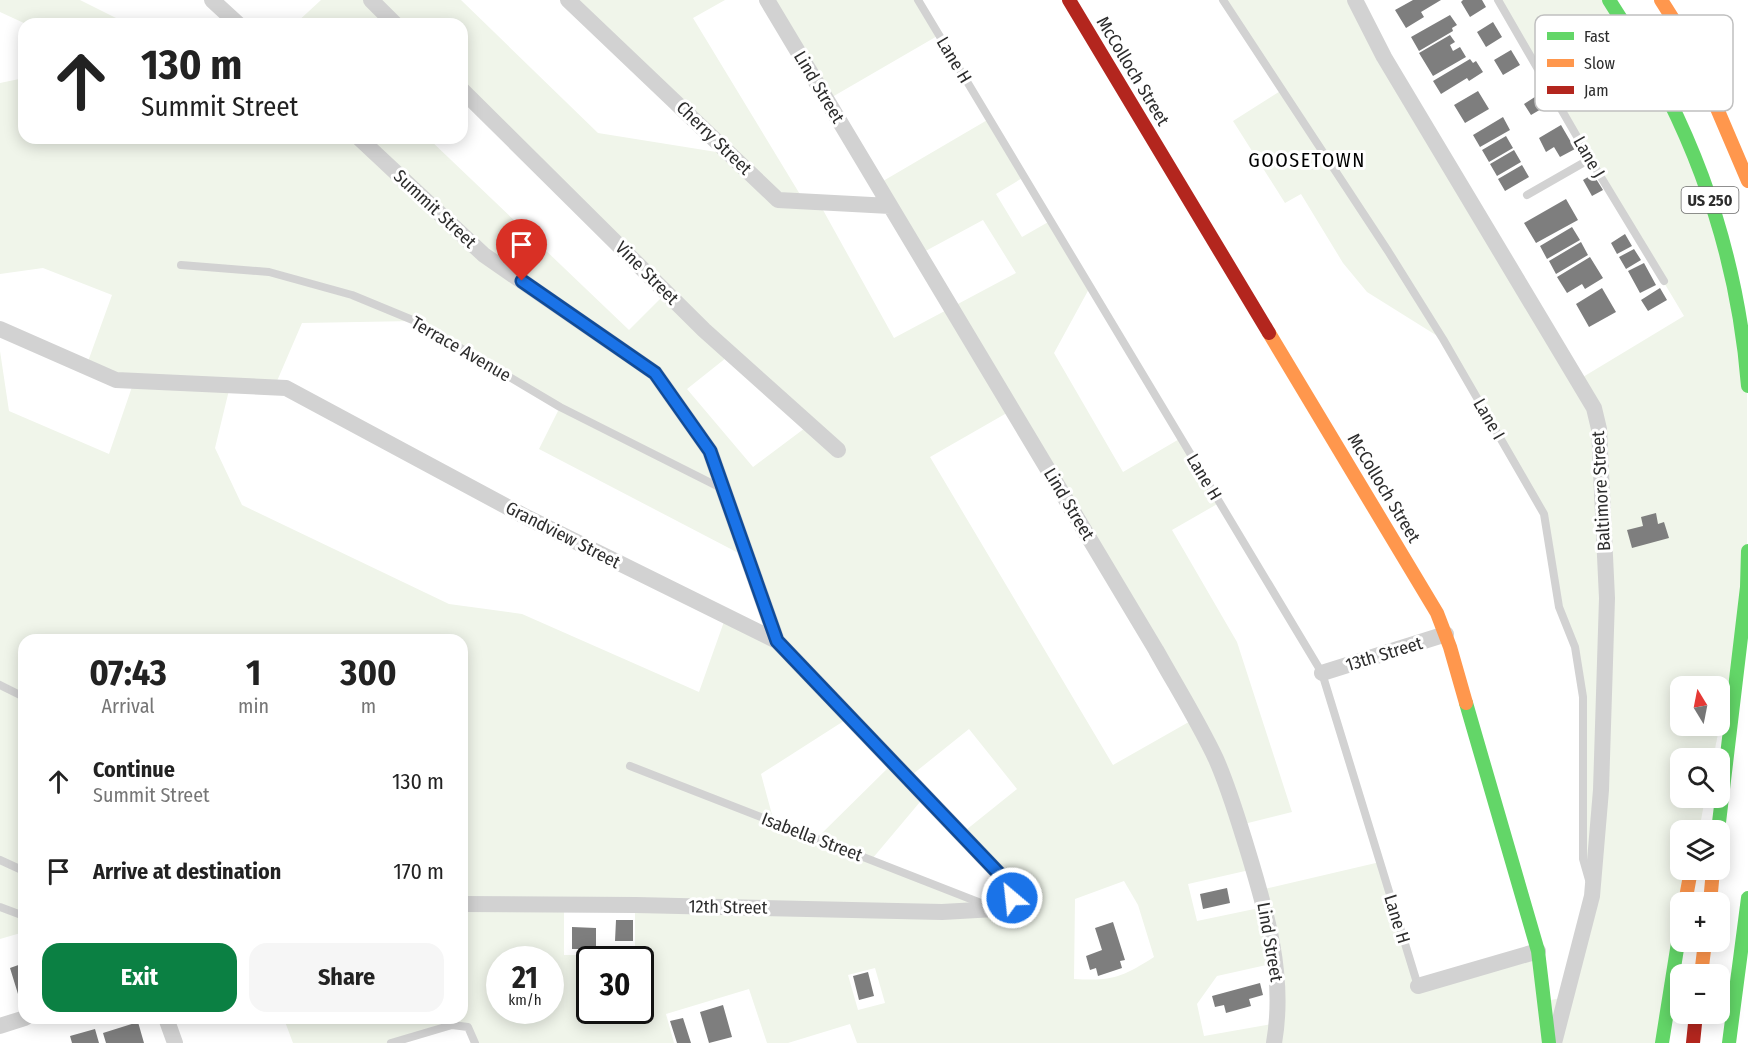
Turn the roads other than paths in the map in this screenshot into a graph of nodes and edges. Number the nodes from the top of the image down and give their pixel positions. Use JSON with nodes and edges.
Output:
{"nodes":[{"id":1,"x":212,"y":0,"type":"edge"},
{"id":2,"x":371,"y":0,"type":"edge"},
{"id":3,"x":568,"y":0,"type":"edge"},
{"id":4,"x":767,"y":0,"type":"edge"},
{"id":5,"x":918,"y":0,"type":"edge"},
{"id":6,"x":1069,"y":0,"type":"edge"},
{"id":7,"x":1223,"y":0,"type":"edge"},
{"id":8,"x":1354,"y":0,"type":"edge"},
{"id":9,"x":1498,"y":0,"type":"edge"},
{"id":10,"x":1604,"y":0,"type":"edge"},
{"id":11,"x":1609,"y":0,"type":"edge"},
{"id":12,"x":1661,"y":0,"type":"edge"},
{"id":13,"x":1616,"y":15,"type":"edge"},
{"id":14,"x":1618,"y":15,"type":"edge"},
{"id":15,"x":1671,"y":15,"type":"edge"},
{"id":16,"x":232,"y":18,"type":"edge"},
{"id":17,"x":389,"y":18,"type":"edge"},
{"id":18,"x":1535,"y":64,"type":"edge"},
{"id":19,"x":468,"y":96,"type":"edge"},
{"id":20,"x":1562,"y":111,"type":"edge"},
{"id":21,"x":1673,"y":111,"type":"edge"},
{"id":22,"x":1719,"y":111,"type":"edge"},
{"id":23,"x":365,"y":144,"type":"edge"},
{"id":24,"x":1590,"y":159,"type":"junction"},
{"id":25,"x":1748,"y":181,"type":"edge"},
{"id":26,"x":1527,"y":195,"type":"dead end"},
{"id":27,"x":890,"y":206,"type":"junction"},
{"id":28,"x":181,"y":264,"type":"dead end"},
{"id":29,"x":1664,"y":281,"type":"dead end"},
{"id":30,"x":0,"y":329,"type":"edge"},
{"id":31,"x":1748,"y":386,"type":"edge"},
{"id":32,"x":838,"y":450,"type":"dead end"},
{"id":33,"x":723,"y":489,"type":"junction"},
{"id":34,"x":1748,"y":551,"type":"edge"},
{"id":35,"x":1747,"y":587,"type":"edge"},
{"id":36,"x":1446,"y":634,"type":"junction"},
{"id":37,"x":777,"y":641,"type":"junction"},
{"id":38,"x":1322,"y":674,"type":"junction"},
{"id":39,"x":0,"y":685,"type":"edge"},
{"id":40,"x":18,"y":694,"type":"edge"},
{"id":41,"x":1715,"y":748,"type":"edge"},
{"id":42,"x":630,"y":766,"type":"dead end"},
{"id":43,"x":1719,"y":820,"type":"edge"},
{"id":44,"x":0,"y":860,"type":"edge"},
{"id":45,"x":18,"y":868,"type":"edge"},
{"id":46,"x":1593,"y":896,"type":"junction"},
{"id":47,"x":1748,"y":898,"type":"edge"},
{"id":48,"x":468,"y":903,"type":"edge"},
{"id":49,"x":0,"y":907,"type":"edge"},
{"id":50,"x":994,"y":909,"type":"junction"},
{"id":51,"x":18,"y":914,"type":"edge"},
{"id":52,"x":1538,"y":951,"type":"junction"},
{"id":53,"x":1676,"y":952,"type":"edge"},
{"id":54,"x":1418,"y":986,"type":"joint"},
{"id":55,"x":18,"y":1020,"type":"edge"},
{"id":56,"x":168,"y":1024,"type":"edge"},
{"id":57,"x":1695,"y":1024,"type":"edge"},
{"id":58,"x":0,"y":1026,"type":"edge"},
{"id":59,"x":175,"y":1043,"type":"edge"},
{"id":60,"x":391,"y":1043,"type":"edge"},
{"id":61,"x":476,"y":1043,"type":"edge"},
{"id":62,"x":1274,"y":1043,"type":"edge"},
{"id":63,"x":1549,"y":1043,"type":"edge"},
{"id":64,"x":1554,"y":1043,"type":"edge"},
{"id":65,"x":1662,"y":1043,"type":"edge"},
{"id":66,"x":1693,"y":1043,"type":"edge"},
{"id":67,"x":1729,"y":1043,"type":"edge"}],
"edges":[{"from":1,"to":16,"type":"street"},
{"from":2,"to":17,"type":"street"},
{"from":3,"to":27,"type":"street","name":"Cherry Street"},
{"from":4,"to":27,"type":"street","name":"Lind Street"},
{"from":5,"to":38,"type":"lane","name":"Lane H"},
{"from":6,"to":36,"type":"main road","name":"McColloch Street"},
{"from":7,"to":46,"type":"lane","name":"Lane I"},
{"from":8,"to":46,"type":"street","name":"Baltimore Street"},
{"from":9,"to":18,"type":"lane","name":"Lane J"},
{"from":10,"to":13,"type":"main road","number":"US 250"},
{"from":11,"to":14,"type":"main road"},
{"from":12,"to":15,"type":"main road","number":"US 250"},
{"from":19,"to":32,"type":"street","name":"Vine Street"},
{"from":20,"to":24,"type":"lane","name":"Lane J"},
{"from":21,"to":31,"type":"main road","number":"US 250"},
{"from":22,"to":25,"type":"main road","number":"US 250"},
{"from":23,"to":33,"type":"street","name":"Summit Street"},
{"from":24,"to":26,"type":"lane"},
{"from":24,"to":29,"type":"lane","name":"Lane J"},
{"from":27,"to":62,"type":"street","name":"Lind Street"},
{"from":28,"to":33,"type":"lane","name":"Terrace Avenue"},
{"from":30,"to":37,"type":"street","name":"Grandview Street"},
{"from":33,"to":37,"type":"street","name":"Summit Street"},
{"from":34,"to":35,"type":"main road"},
{"from":35,"to":41,"type":"main road"},
{"from":35,"to":43,"type":"main road"},
{"from":36,"to":38,"type":"street","name":"13th Street"},
{"from":36,"to":52,"type":"main road","name":"McColloch Street"},
{"from":37,"to":50,"type":"street","name":"Grandview Street"},
{"from":38,"to":54,"type":"lane","name":"Lane H"},
{"from":39,"to":40,"type":"lane"},
{"from":42,"to":50,"type":"lane","name":"Isabella Street"},
{"from":44,"to":45,"type":"lane"},
{"from":46,"to":64,"type":"street","name":"Baltimore Street"},
{"from":47,"to":67,"type":"main road"},
{"from":48,"to":50,"type":"street","name":"12th Street"},
{"from":49,"to":51,"type":"lane"},
{"from":52,"to":54,"type":"street"},
{"from":52,"to":63,"type":"main road","name":"McColloch Street"},
{"from":53,"to":65,"type":"main road"},
{"from":55,"to":58,"type":"street"},
{"from":56,"to":59,"type":"street"},
{"from":57,"to":66,"type":"main road"},
{"from":60,"to":61,"type":"lane"}]}
